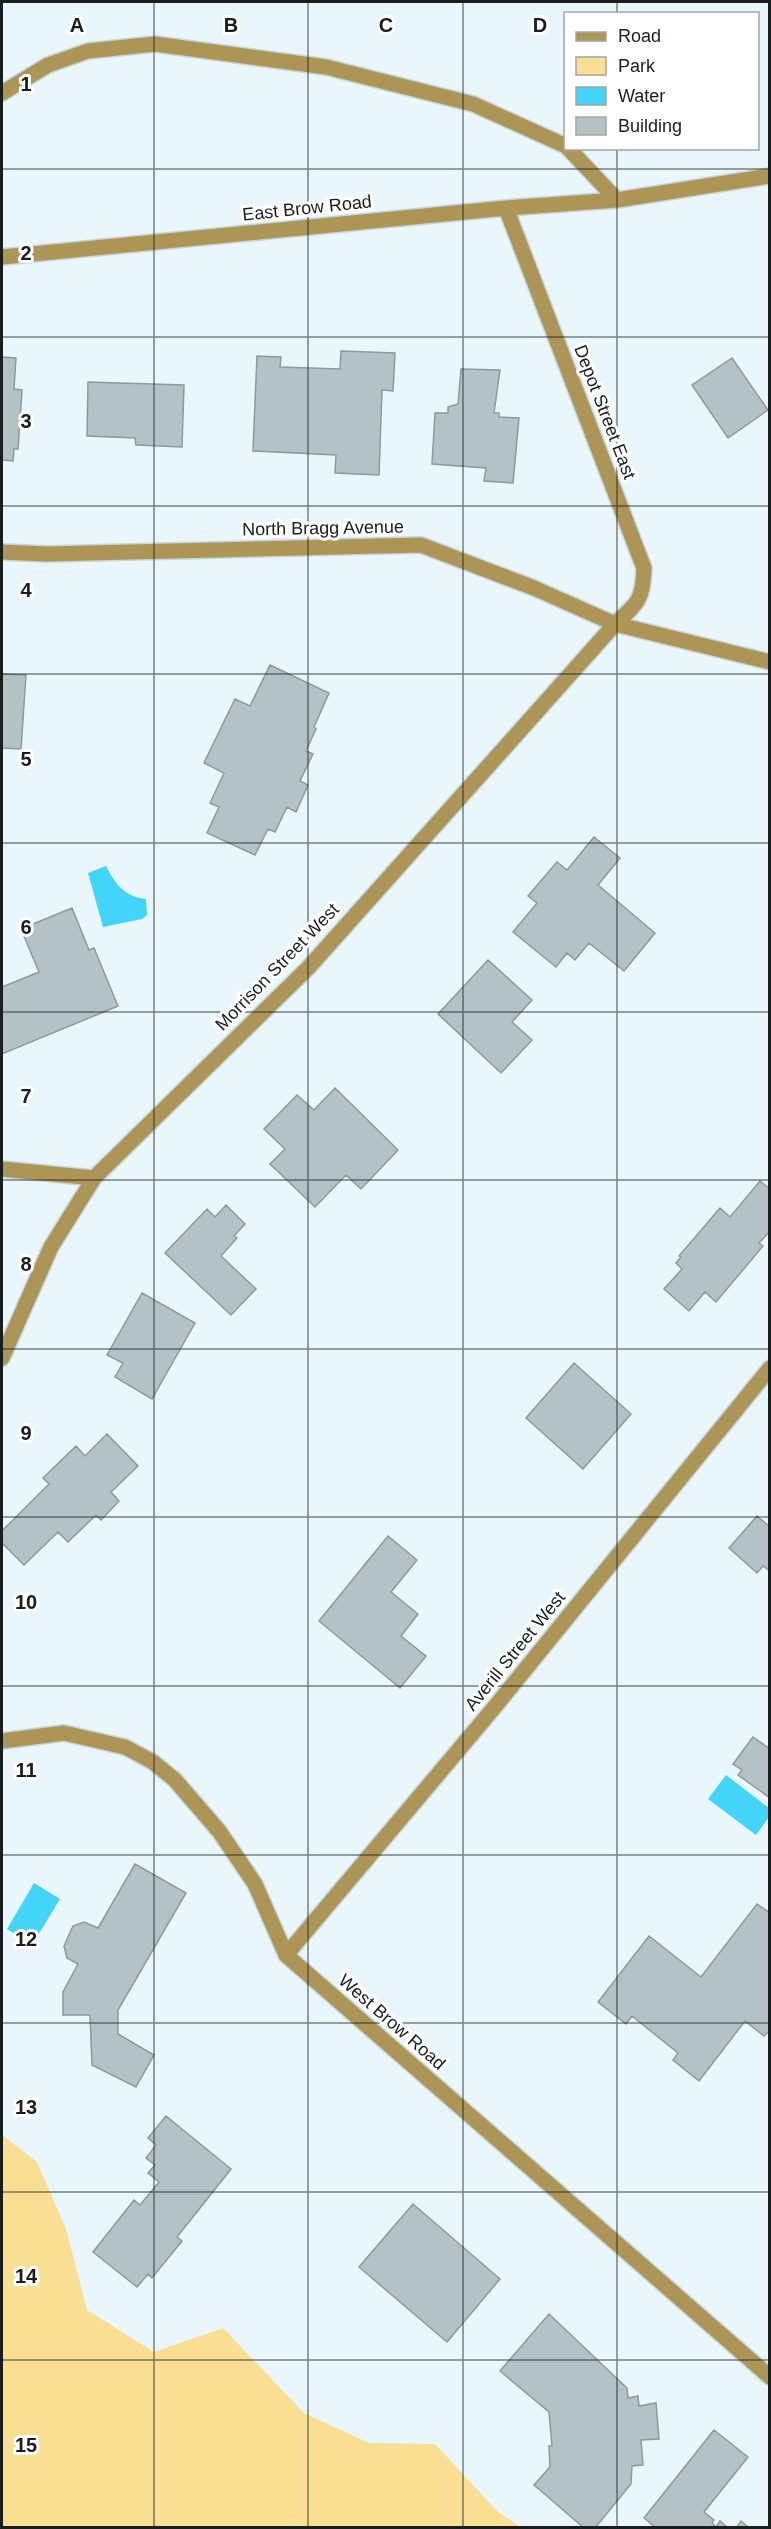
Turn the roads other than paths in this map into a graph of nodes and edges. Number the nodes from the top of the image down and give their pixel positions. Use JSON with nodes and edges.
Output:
{"nodes":[{"id":1,"x":2,"y":93,"type":"edge"},
{"id":2,"x":564,"y":146,"type":"edge"},
{"id":3,"x":570,"y":150,"type":"edge"},
{"id":4,"x":770,"y":176,"type":"edge"},
{"id":5,"x":616,"y":200,"type":"junction"},
{"id":6,"x":506,"y":208,"type":"junction"},
{"id":7,"x":2,"y":257,"type":"edge"},
{"id":8,"x":2,"y":552,"type":"edge"},
{"id":9,"x":615,"y":624,"type":"junction"},
{"id":10,"x":770,"y":662,"type":"edge"},
{"id":11,"x":2,"y":1169,"type":"edge"},
{"id":12,"x":94,"y":1178,"type":"junction"},
{"id":13,"x":2,"y":1358,"type":"edge"},
{"id":14,"x":770,"y":1368,"type":"edge"},
{"id":15,"x":2,"y":1742,"type":"edge"},
{"id":16,"x":286,"y":1955,"type":"junction"},
{"id":17,"x":770,"y":2377,"type":"edge"}],
"edges":[{"from":1,"to":2,"type":"street"},
{"from":3,"to":5,"type":"street"},
{"from":4,"to":5,"type":"street","name":"East Brow Road"},
{"from":5,"to":6,"type":"street","name":"East Brow Road"},
{"from":6,"to":7,"type":"street","name":"East Brow Road"},
{"from":6,"to":9,"type":"street","name":"Depot Street East"},
{"from":8,"to":9,"type":"street","name":"North Bragg Avenue"},
{"from":9,"to":10,"type":"street","name":"North Bragg Avenue"},
{"from":9,"to":12,"type":"street","name":"Morrison Street West"},
{"from":11,"to":12,"type":"street"},
{"from":12,"to":13,"type":"street","name":"Morrison Street West"},
{"from":14,"to":16,"type":"street","name":"Averill Street West"},
{"from":15,"to":16,"type":"street","name":"West Brow Road"},
{"from":16,"to":17,"type":"street","name":"West Brow Road"}]}
